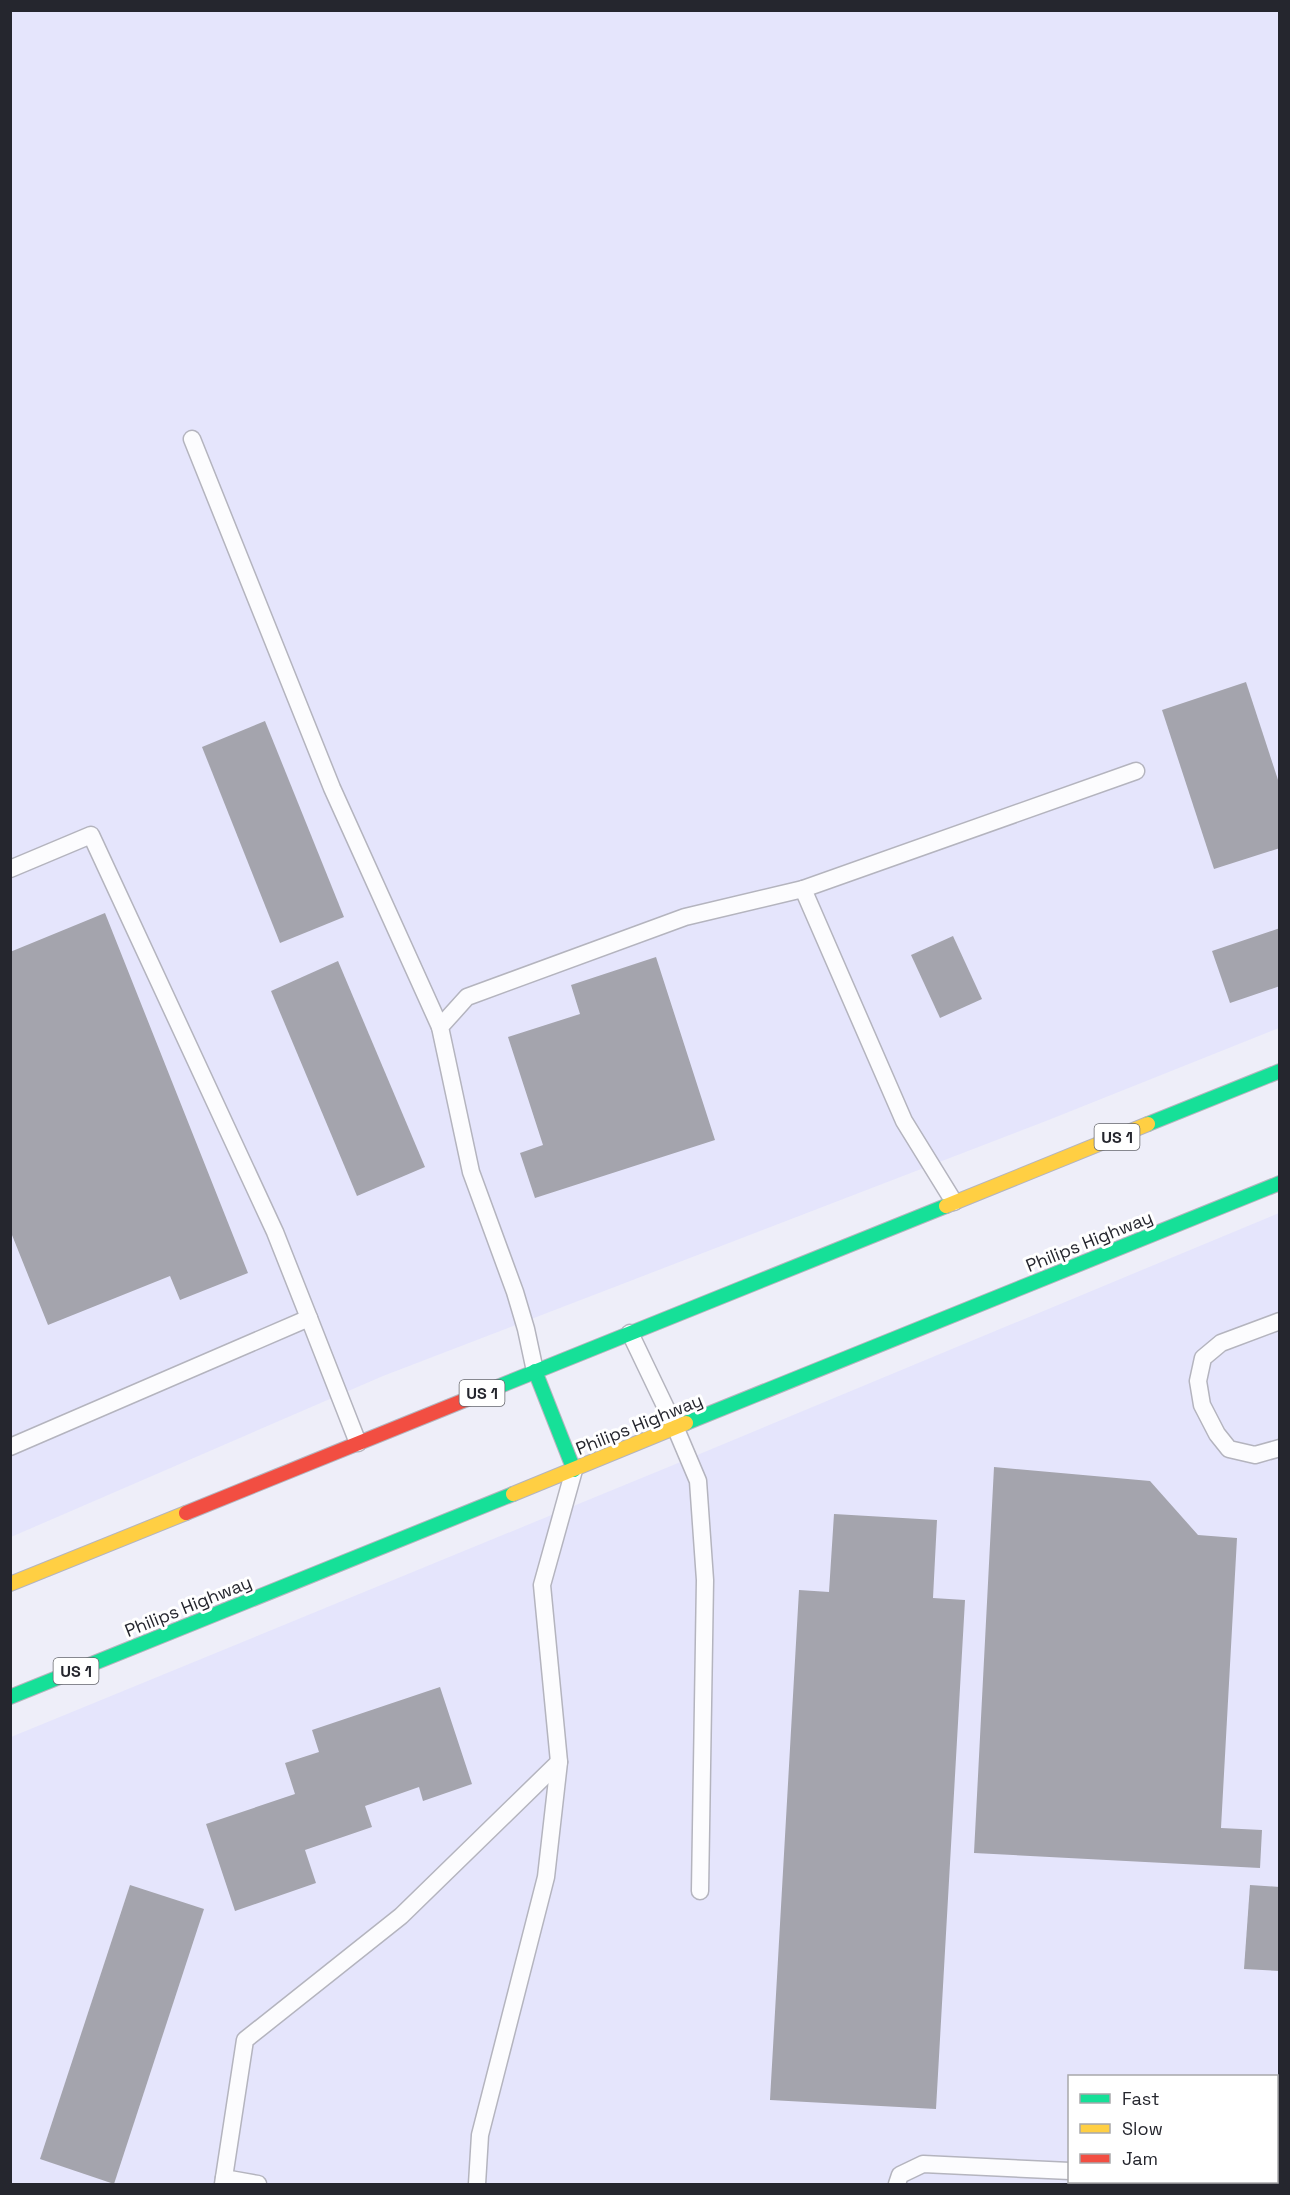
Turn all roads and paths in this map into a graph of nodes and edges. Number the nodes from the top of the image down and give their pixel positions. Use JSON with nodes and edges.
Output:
{"nodes":[{"id":1,"x":192,"y":439,"type":"dead end"},
{"id":2,"x":1136,"y":771,"type":"dead end"},
{"id":3,"x":10,"y":869,"type":"edge"},
{"id":4,"x":803,"y":889,"type":"junction"},
{"id":5,"x":440,"y":1028,"type":"junction"},
{"id":6,"x":1280,"y":1071,"type":"edge"},
{"id":7,"x":1280,"y":1183,"type":"edge"},
{"id":8,"x":954,"y":1202,"type":"junction"},
{"id":9,"x":309,"y":1318,"type":"junction"},
{"id":10,"x":1280,"y":1321,"type":"edge"},
{"id":11,"x":630,"y":1333,"type":"junction"},
{"id":12,"x":535,"y":1371,"type":"junction"},
{"id":13,"x":676,"y":1429,"type":"junction"},
{"id":14,"x":358,"y":1443,"type":"junction"},
{"id":15,"x":10,"y":1447,"type":"edge"},
{"id":16,"x":1280,"y":1448,"type":"edge"},
{"id":17,"x":574,"y":1470,"type":"junction"},
{"id":18,"x":10,"y":1584,"type":"edge"},
{"id":19,"x":10,"y":1697,"type":"edge"},
{"id":20,"x":559,"y":1762,"type":"junction"},
{"id":21,"x":700,"y":1891,"type":"dead end"},
{"id":22,"x":1068,"y":2171,"type":"edge"},
{"id":23,"x":224,"y":2181,"type":"edge"},
{"id":24,"x":258,"y":2184,"type":"edge"},
{"id":25,"x":477,"y":2184,"type":"edge"},
{"id":26,"x":897,"y":2184,"type":"edge"}],
"edges":[{"from":1,"to":5,"type":"lane"},
{"from":2,"to":4,"type":"lane"},
{"from":3,"to":9,"type":"lane"},
{"from":4,"to":5,"type":"lane"},
{"from":4,"to":8,"type":"lane"},
{"from":5,"to":12,"type":"lane"},
{"from":6,"to":8,"type":"main road","number":"US 1"},
{"from":7,"to":13,"type":"main road","name":"Philips Highway","number":"US 1"},
{"from":8,"to":11,"type":"main road","number":"US 1"},
{"from":9,"to":14,"type":"lane"},
{"from":9,"to":15,"type":"lane"},
{"from":10,"to":16,"type":"lane"},
{"from":11,"to":12,"type":"main road","number":"US 1"},
{"from":11,"to":13,"type":"lane"},
{"from":12,"to":14,"type":"main road","number":"US 1"},
{"from":12,"to":17,"type":"main road"},
{"from":13,"to":17,"type":"main road","name":"Philips Highway","number":"US 1"},
{"from":13,"to":21,"type":"lane"},
{"from":14,"to":18,"type":"main road","number":"US 1"},
{"from":17,"to":19,"type":"main road","name":"Philips Highway","number":"US 1"},
{"from":17,"to":20,"type":"lane"},
{"from":20,"to":23,"type":"lane"},
{"from":20,"to":25,"type":"lane"},
{"from":22,"to":26,"type":"lane"},
{"from":23,"to":24,"type":"lane"}]}
